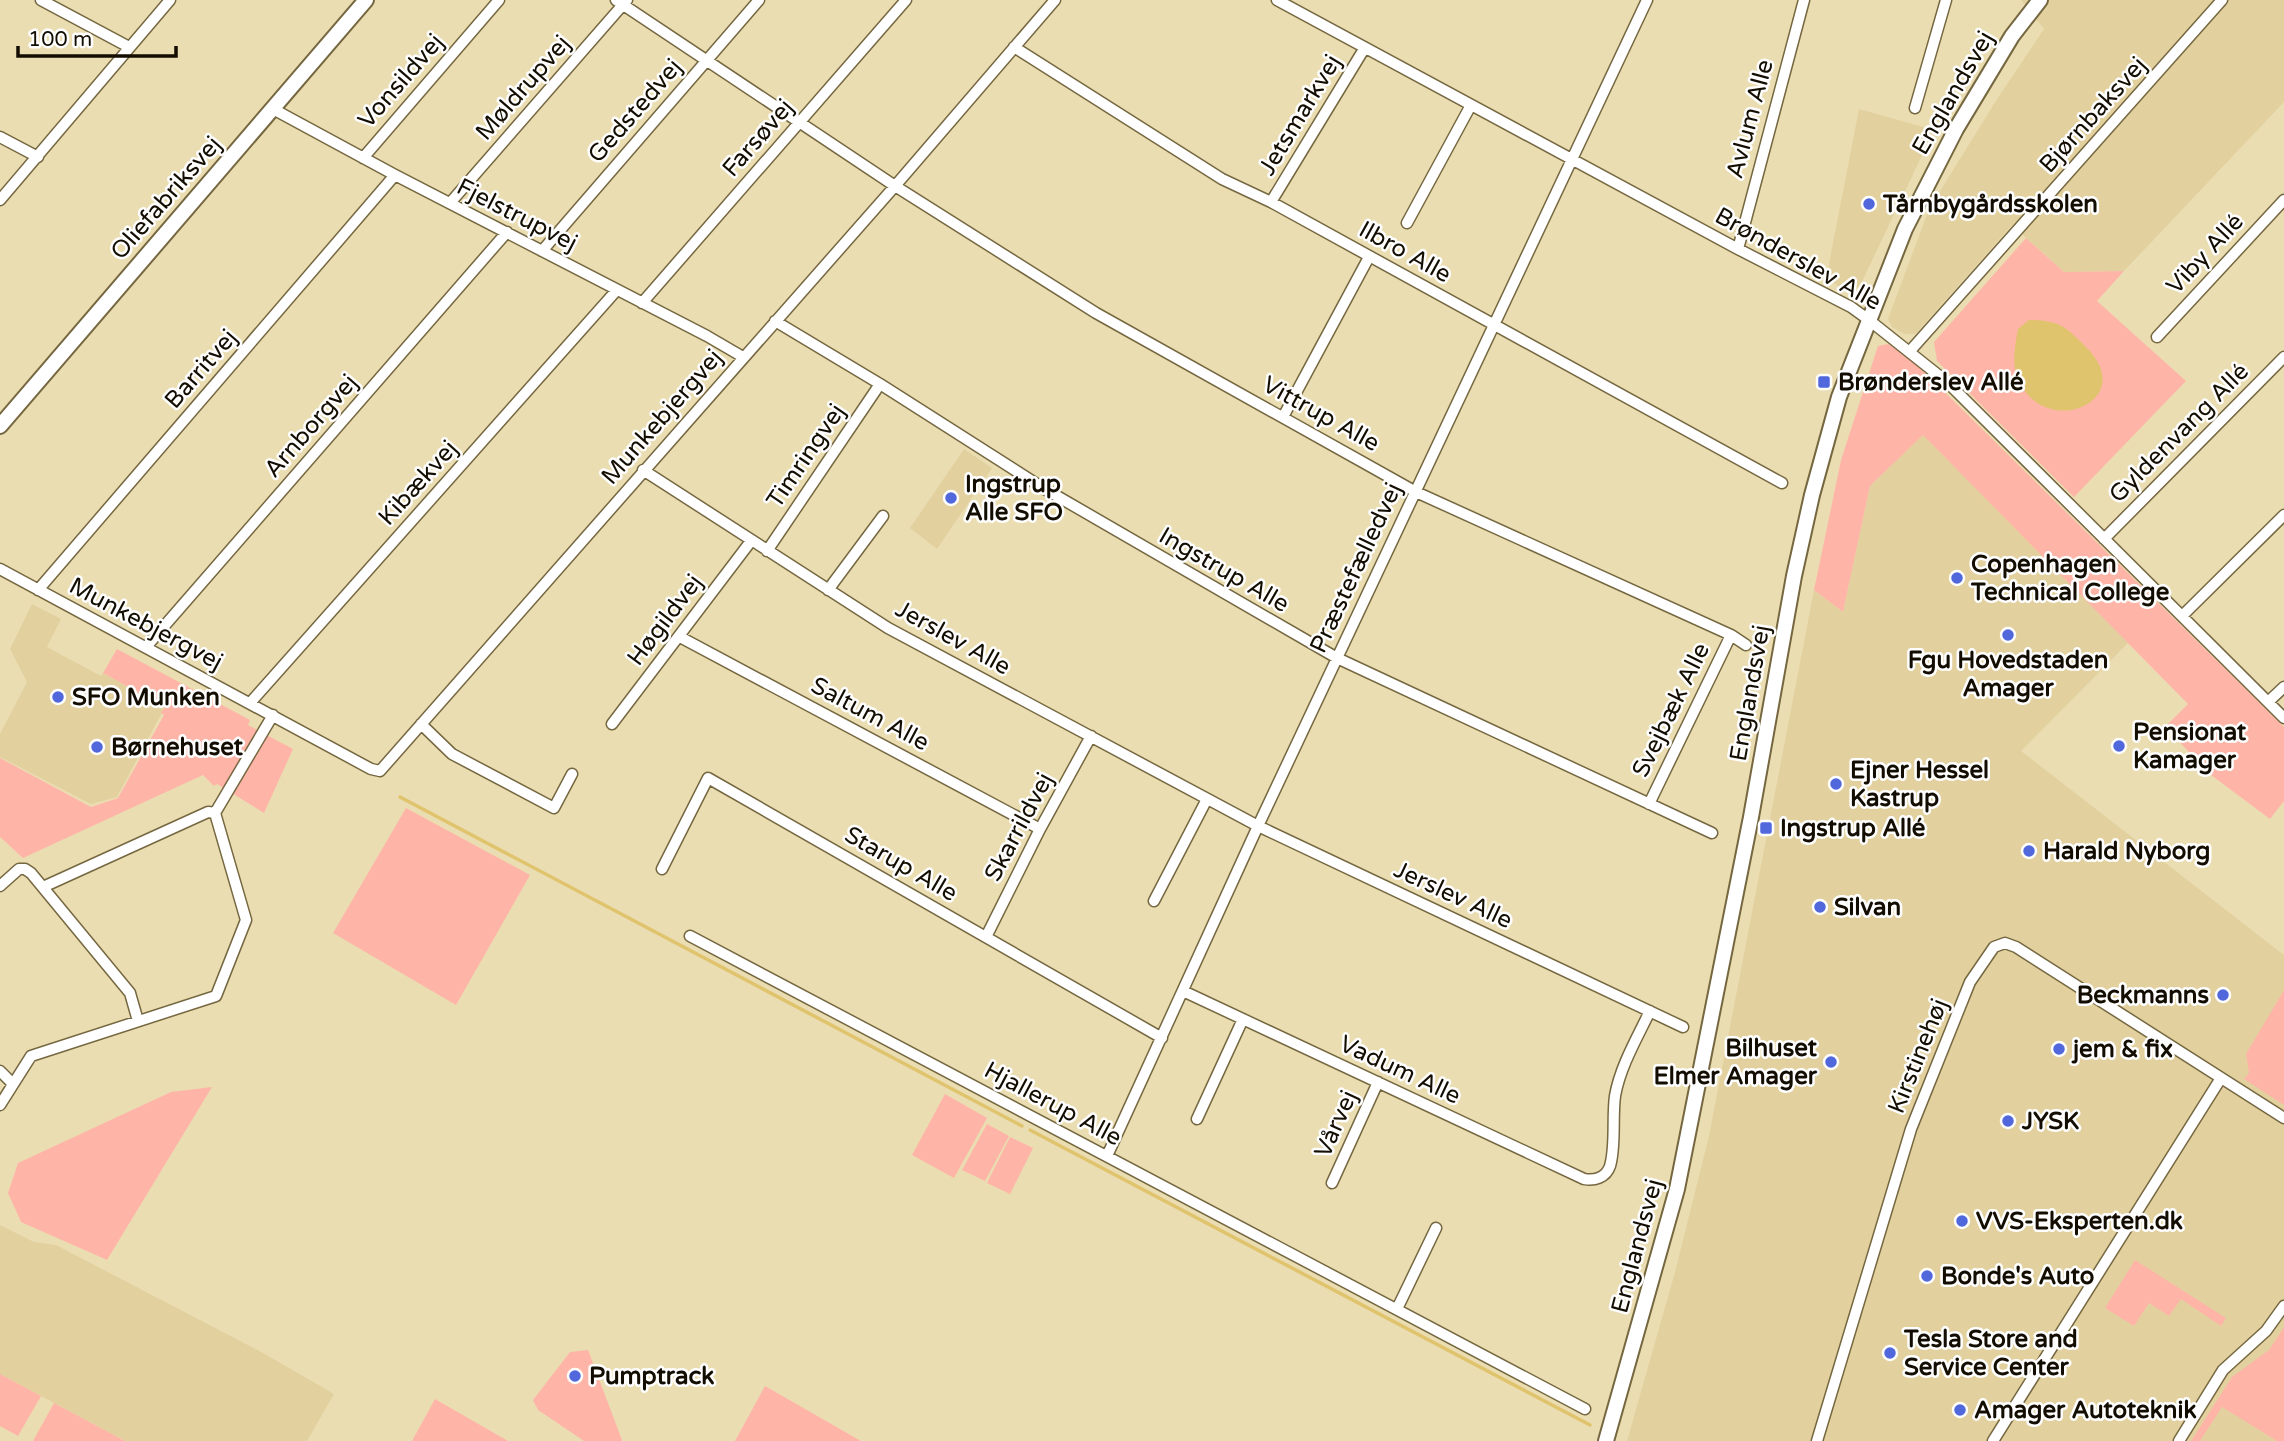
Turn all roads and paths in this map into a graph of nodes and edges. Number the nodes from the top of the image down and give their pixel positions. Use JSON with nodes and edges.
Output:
{"nodes":[{"id":1,"x":41,"y":0,"type":"edge"},
{"id":2,"x":170,"y":0,"type":"edge"},
{"id":3,"x":366,"y":0,"type":"edge"},
{"id":4,"x":499,"y":0,"type":"edge"},
{"id":5,"x":760,"y":0,"type":"edge"},
{"id":6,"x":906,"y":0,"type":"edge"},
{"id":7,"x":1053,"y":0,"type":"edge"},
{"id":8,"x":1277,"y":0,"type":"edge"},
{"id":9,"x":1647,"y":0,"type":"edge"},
{"id":10,"x":1804,"y":0,"type":"edge"},
{"id":11,"x":1945,"y":0,"type":"edge"},
{"id":12,"x":2040,"y":0,"type":"edge"},
{"id":13,"x":2222,"y":0,"type":"edge"},
{"id":14,"x":622,"y":2,"type":"edge"},
{"id":15,"x":129,"y":47,"type":"junction"},
{"id":16,"x":1014,"y":47,"type":"junction"},
{"id":17,"x":1364,"y":49,"type":"junction"},
{"id":18,"x":706,"y":60,"type":"junction"},
{"id":19,"x":1471,"y":105,"type":"junction"},
{"id":20,"x":1915,"y":108,"type":"dead end"},
{"id":21,"x":273,"y":109,"type":"junction"},
{"id":22,"x":799,"y":122,"type":"junction"},
{"id":23,"x":0,"y":137,"type":"edge"},
{"id":24,"x":38,"y":157,"type":"junction"},
{"id":25,"x":363,"y":158,"type":"junction"},
{"id":26,"x":1571,"y":159,"type":"junction"},
{"id":27,"x":396,"y":175,"type":"junction"},
{"id":28,"x":895,"y":186,"type":"junction"},
{"id":29,"x":0,"y":200,"type":"edge"},
{"id":30,"x":2284,"y":200,"type":"edge"},
{"id":31,"x":1271,"y":202,"type":"junction"},
{"id":32,"x":450,"y":203,"type":"junction"},
{"id":33,"x":1408,"y":223,"type":"dead end"},
{"id":34,"x":507,"y":232,"type":"junction"},
{"id":35,"x":1738,"y":249,"type":"junction"},
{"id":36,"x":542,"y":250,"type":"junction"},
{"id":37,"x":1369,"y":257,"type":"junction"},
{"id":38,"x":616,"y":291,"type":"junction"},
{"id":39,"x":642,"y":303,"type":"junction"},
{"id":40,"x":1869,"y":320,"type":"junction"},
{"id":41,"x":775,"y":321,"type":"junction"},
{"id":42,"x":1494,"y":326,"type":"junction"},
{"id":43,"x":2158,"y":337,"type":"dead end"},
{"id":44,"x":1910,"y":351,"type":"junction"},
{"id":45,"x":743,"y":357,"type":"junction"},
{"id":46,"x":2284,"y":357,"type":"edge"},
{"id":47,"x":880,"y":384,"type":"junction"},
{"id":48,"x":1283,"y":416,"type":"junction"},
{"id":49,"x":0,"y":426,"type":"edge"},
{"id":50,"x":643,"y":470,"type":"junction"},
{"id":51,"x":1782,"y":483,"type":"dead end"},
{"id":52,"x":1416,"y":492,"type":"junction"},
{"id":53,"x":2284,"y":515,"type":"edge"},
{"id":54,"x":883,"y":516,"type":"dead end"},
{"id":55,"x":2104,"y":539,"type":"junction"},
{"id":56,"x":751,"y":541,"type":"junction"},
{"id":57,"x":767,"y":551,"type":"junction"},
{"id":58,"x":0,"y":569,"type":"edge"},
{"id":59,"x":38,"y":590,"type":"junction"},
{"id":60,"x":828,"y":590,"type":"junction"},
{"id":61,"x":2182,"y":616,"type":"junction"},
{"id":62,"x":1731,"y":635,"type":"junction"},
{"id":63,"x":680,"y":637,"type":"junction"},
{"id":64,"x":1746,"y":645,"type":"dead end"},
{"id":65,"x":146,"y":648,"type":"junction"},
{"id":66,"x":1337,"y":658,"type":"junction"},
{"id":67,"x":2284,"y":687,"type":"edge"},
{"id":68,"x":2268,"y":702,"type":"junction"},
{"id":69,"x":250,"y":703,"type":"junction"},
{"id":70,"x":273,"y":715,"type":"junction"},
{"id":71,"x":2284,"y":718,"type":"edge"},
{"id":72,"x":421,"y":724,"type":"junction"},
{"id":73,"x":612,"y":724,"type":"dead end"},
{"id":74,"x":1091,"y":737,"type":"junction"},
{"id":75,"x":572,"y":774,"type":"dead end"},
{"id":76,"x":1207,"y":799,"type":"junction"},
{"id":77,"x":1649,"y":804,"type":"junction"},
{"id":78,"x":215,"y":813,"type":"junction"},
{"id":79,"x":1258,"y":827,"type":"junction"},
{"id":80,"x":1040,"y":829,"type":"junction"},
{"id":81,"x":1712,"y":833,"type":"dead end"},
{"id":82,"x":662,"y":869,"type":"dead end"},
{"id":83,"x":0,"y":886,"type":"edge"},
{"id":84,"x":43,"y":887,"type":"junction"},
{"id":85,"x":1154,"y":901,"type":"dead end"},
{"id":86,"x":690,"y":936,"type":"dead end"},
{"id":87,"x":986,"y":937,"type":"junction"},
{"id":88,"x":1183,"y":990,"type":"junction"},
{"id":89,"x":1650,"y":1012,"type":"junction"},
{"id":90,"x":1243,"y":1019,"type":"junction"},
{"id":91,"x":138,"y":1021,"type":"junction"},
{"id":92,"x":1683,"y":1027,"type":"dead end"},
{"id":93,"x":1162,"y":1038,"type":"junction"},
{"id":94,"x":0,"y":1071,"type":"edge"},
{"id":95,"x":2221,"y":1078,"type":"junction"},
{"id":96,"x":1378,"y":1082,"type":"junction"},
{"id":97,"x":13,"y":1084,"type":"junction"},
{"id":98,"x":0,"y":1105,"type":"edge"},
{"id":99,"x":2284,"y":1118,"type":"edge"},
{"id":100,"x":1197,"y":1119,"type":"dead end"},
{"id":101,"x":1107,"y":1156,"type":"junction"},
{"id":102,"x":1332,"y":1182,"type":"dead end"},
{"id":103,"x":1436,"y":1228,"type":"dead end"},
{"id":104,"x":2284,"y":1306,"type":"edge"},
{"id":105,"x":1396,"y":1309,"type":"junction"},
{"id":106,"x":1585,"y":1409,"type":"dead end"},
{"id":107,"x":1608,"y":1438,"type":"edge"},
{"id":108,"x":1817,"y":1441,"type":"edge"},
{"id":109,"x":1993,"y":1441,"type":"edge"},
{"id":110,"x":2179,"y":1441,"type":"edge"}],
"edges":[{"from":1,"to":15,"type":"street"},
{"from":2,"to":15,"type":"street"},
{"from":3,"to":21,"type":"main road","name":"Oliefabriksvej"},
{"from":4,"to":25,"type":"street","name":"Vonsildvej"},
{"from":5,"to":18,"type":"street","name":"Gedstedvej"},
{"from":6,"to":22,"type":"street","name":"Farsøvej"},
{"from":7,"to":16,"type":"street","name":"Munkebjergvej"},
{"from":8,"to":17,"type":"street","name":"Brønderslev Alle"},
{"from":9,"to":26,"type":"street","name":"Præstefælledvej"},
{"from":10,"to":35,"type":"street","name":"Avlum Alle"},
{"from":11,"to":20,"type":"street"},
{"from":12,"to":40,"type":"main road","name":"Englandsvej"},
{"from":13,"to":44,"type":"street","name":"Bjørnbaksvej"},
{"from":14,"to":18,"type":"street","name":"Vittrup Alle"},
{"from":14,"to":32,"type":"street","name":"Møldrupvej"},
{"from":15,"to":24,"type":"street"},
{"from":16,"to":28,"type":"street","name":"Munkebjergvej"},
{"from":16,"to":31,"type":"street","name":"Ilbro Alle"},
{"from":17,"to":19,"type":"street","name":"Brønderslev Alle"},
{"from":17,"to":31,"type":"street","name":"Jetsmarkvej"},
{"from":18,"to":22,"type":"street","name":"Vittrup Alle"},
{"from":18,"to":36,"type":"street","name":"Gedstedvej"},
{"from":19,"to":26,"type":"street","name":"Brønderslev Alle"},
{"from":19,"to":33,"type":"street"},
{"from":21,"to":25,"type":"street","name":"Fjelstrupvej"},
{"from":21,"to":49,"type":"main road","name":"Oliefabriksvej"},
{"from":22,"to":28,"type":"street","name":"Vittrup Alle"},
{"from":22,"to":39,"type":"street","name":"Farsøvej"},
{"from":23,"to":24,"type":"street"},
{"from":24,"to":29,"type":"street"},
{"from":25,"to":27,"type":"street","name":"Fjelstrupvej"},
{"from":26,"to":35,"type":"street","name":"Brønderslev Alle"},
{"from":26,"to":42,"type":"street","name":"Præstefælledvej"},
{"from":27,"to":32,"type":"street","name":"Fjelstrupvej"},
{"from":27,"to":59,"type":"street","name":"Barritvej"},
{"from":28,"to":41,"type":"street","name":"Munkebjergvej"},
{"from":28,"to":48,"type":"street","name":"Vittrup Alle"},
{"from":30,"to":43,"type":"street","name":"Viby Allé"},
{"from":31,"to":37,"type":"street","name":"Ilbro Alle"},
{"from":32,"to":34,"type":"street","name":"Fjelstrupvej"},
{"from":34,"to":36,"type":"street","name":"Fjelstrupvej"},
{"from":34,"to":65,"type":"street","name":"Arnborgvej"},
{"from":35,"to":40,"type":"street","name":"Brønderslev Alle"},
{"from":36,"to":38,"type":"street","name":"Fjelstrupvej"},
{"from":37,"to":42,"type":"street","name":"Ilbro Alle"},
{"from":37,"to":48,"type":"street"},
{"from":38,"to":39,"type":"street","name":"Fjelstrupvej"},
{"from":38,"to":69,"type":"street","name":"Kibækvej"},
{"from":39,"to":45,"type":"street","name":"Fjelstrupvej"},
{"from":40,"to":44,"type":"street","name":"Brønderslev Alle"},
{"from":40,"to":107,"type":"main road","name":"Englandsvej"},
{"from":41,"to":45,"type":"street","name":"Munkebjergvej"},
{"from":41,"to":47,"type":"street","name":"Ingstrup Alle"},
{"from":42,"to":51,"type":"street","name":"Ilbro Alle"},
{"from":42,"to":52,"type":"street","name":"Præstefælledvej"},
{"from":44,"to":55,"type":"street","name":"Brønderslev Alle"},
{"from":45,"to":50,"type":"street","name":"Munkebjergvej"},
{"from":46,"to":55,"type":"street","name":"Gyldenvang Allé"},
{"from":47,"to":57,"type":"street","name":"Timringvej"},
{"from":47,"to":66,"type":"street","name":"Ingstrup Alle"},
{"from":48,"to":52,"type":"street","name":"Vittrup Alle"},
{"from":50,"to":56,"type":"street","name":"Jerslev Alle"},
{"from":50,"to":72,"type":"street","name":"Munkebjergvej"},
{"from":52,"to":62,"type":"street","name":"Vittrup Alle"},
{"from":52,"to":66,"type":"street","name":"Præstefælledvej"},
{"from":53,"to":61,"type":"street"},
{"from":54,"to":60,"type":"street"},
{"from":55,"to":61,"type":"street","name":"Brønderslev Alle"},
{"from":56,"to":57,"type":"street","name":"Jerslev Alle"},
{"from":56,"to":63,"type":"street","name":"Høgildvej"},
{"from":57,"to":60,"type":"street","name":"Jerslev Alle"},
{"from":58,"to":59,"type":"street","name":"Munkebjergvej"},
{"from":59,"to":65,"type":"street","name":"Munkebjergvej"},
{"from":60,"to":74,"type":"street","name":"Jerslev Alle"},
{"from":61,"to":68,"type":"street","name":"Brønderslev Alle"},
{"from":62,"to":64,"type":"street","name":"Vittrup Alle"},
{"from":62,"to":77,"type":"street","name":"Svejbæk Alle"},
{"from":63,"to":73,"type":"street","name":"Høgildvej"},
{"from":63,"to":80,"type":"street","name":"Saltum Alle"},
{"from":65,"to":69,"type":"street","name":"Munkebjergvej"},
{"from":66,"to":77,"type":"street","name":"Ingstrup Alle"},
{"from":66,"to":79,"type":"street","name":"Præstefælledvej"},
{"from":67,"to":68,"type":"street"},
{"from":68,"to":71,"type":"street","name":"Brønderslev Alle"},
{"from":69,"to":70,"type":"street","name":"Munkebjergvej"},
{"from":70,"to":72,"type":"street","name":"Munkebjergvej"},
{"from":70,"to":78,"type":"street"},
{"from":72,"to":75,"type":"street"},
{"from":74,"to":76,"type":"street","name":"Jerslev Alle"},
{"from":74,"to":80,"type":"street","name":"Skarrildvej"},
{"from":76,"to":79,"type":"street","name":"Jerslev Alle"},
{"from":76,"to":85,"type":"street"},
{"from":77,"to":81,"type":"street","name":"Ingstrup Alle"},
{"from":78,"to":84,"type":"street"},
{"from":78,"to":91,"type":"street"},
{"from":79,"to":88,"type":"street","name":"Præstefælledvej"},
{"from":79,"to":89,"type":"street","name":"Jerslev Alle"},
{"from":80,"to":87,"type":"street","name":"Skarrildvej"},
{"from":82,"to":87,"type":"street","name":"Starup Alle"},
{"from":83,"to":84,"type":"street"},
{"from":84,"to":91,"type":"street"},
{"from":86,"to":101,"type":"street","name":"Hjallerup Alle"},
{"from":87,"to":93,"type":"street","name":"Starup Alle"},
{"from":88,"to":90,"type":"street","name":"Vadum Alle"},
{"from":88,"to":93,"type":"street","name":"Præstefælledvej"},
{"from":89,"to":92,"type":"street","name":"Jerslev Alle"},
{"from":89,"to":96,"type":"street","name":"Vadum Alle"},
{"from":90,"to":96,"type":"street","name":"Vadum Alle"},
{"from":90,"to":100,"type":"street"},
{"from":91,"to":97,"type":"street"},
{"from":93,"to":101,"type":"street","name":"Præstefælledvej"},
{"from":94,"to":97,"type":"street"},
{"from":95,"to":99,"type":"street","name":"Kirstinehøj"},
{"from":95,"to":108,"type":"street","name":"Kirstinehøj"},
{"from":95,"to":109,"type":"street"},
{"from":96,"to":102,"type":"street","name":"Vårvej"},
{"from":97,"to":98,"type":"street"},
{"from":101,"to":105,"type":"street","name":"Hjallerup Alle"},
{"from":103,"to":105,"type":"street"},
{"from":104,"to":110,"type":"street"},
{"from":105,"to":106,"type":"street","name":"Hjallerup Alle"}]}
